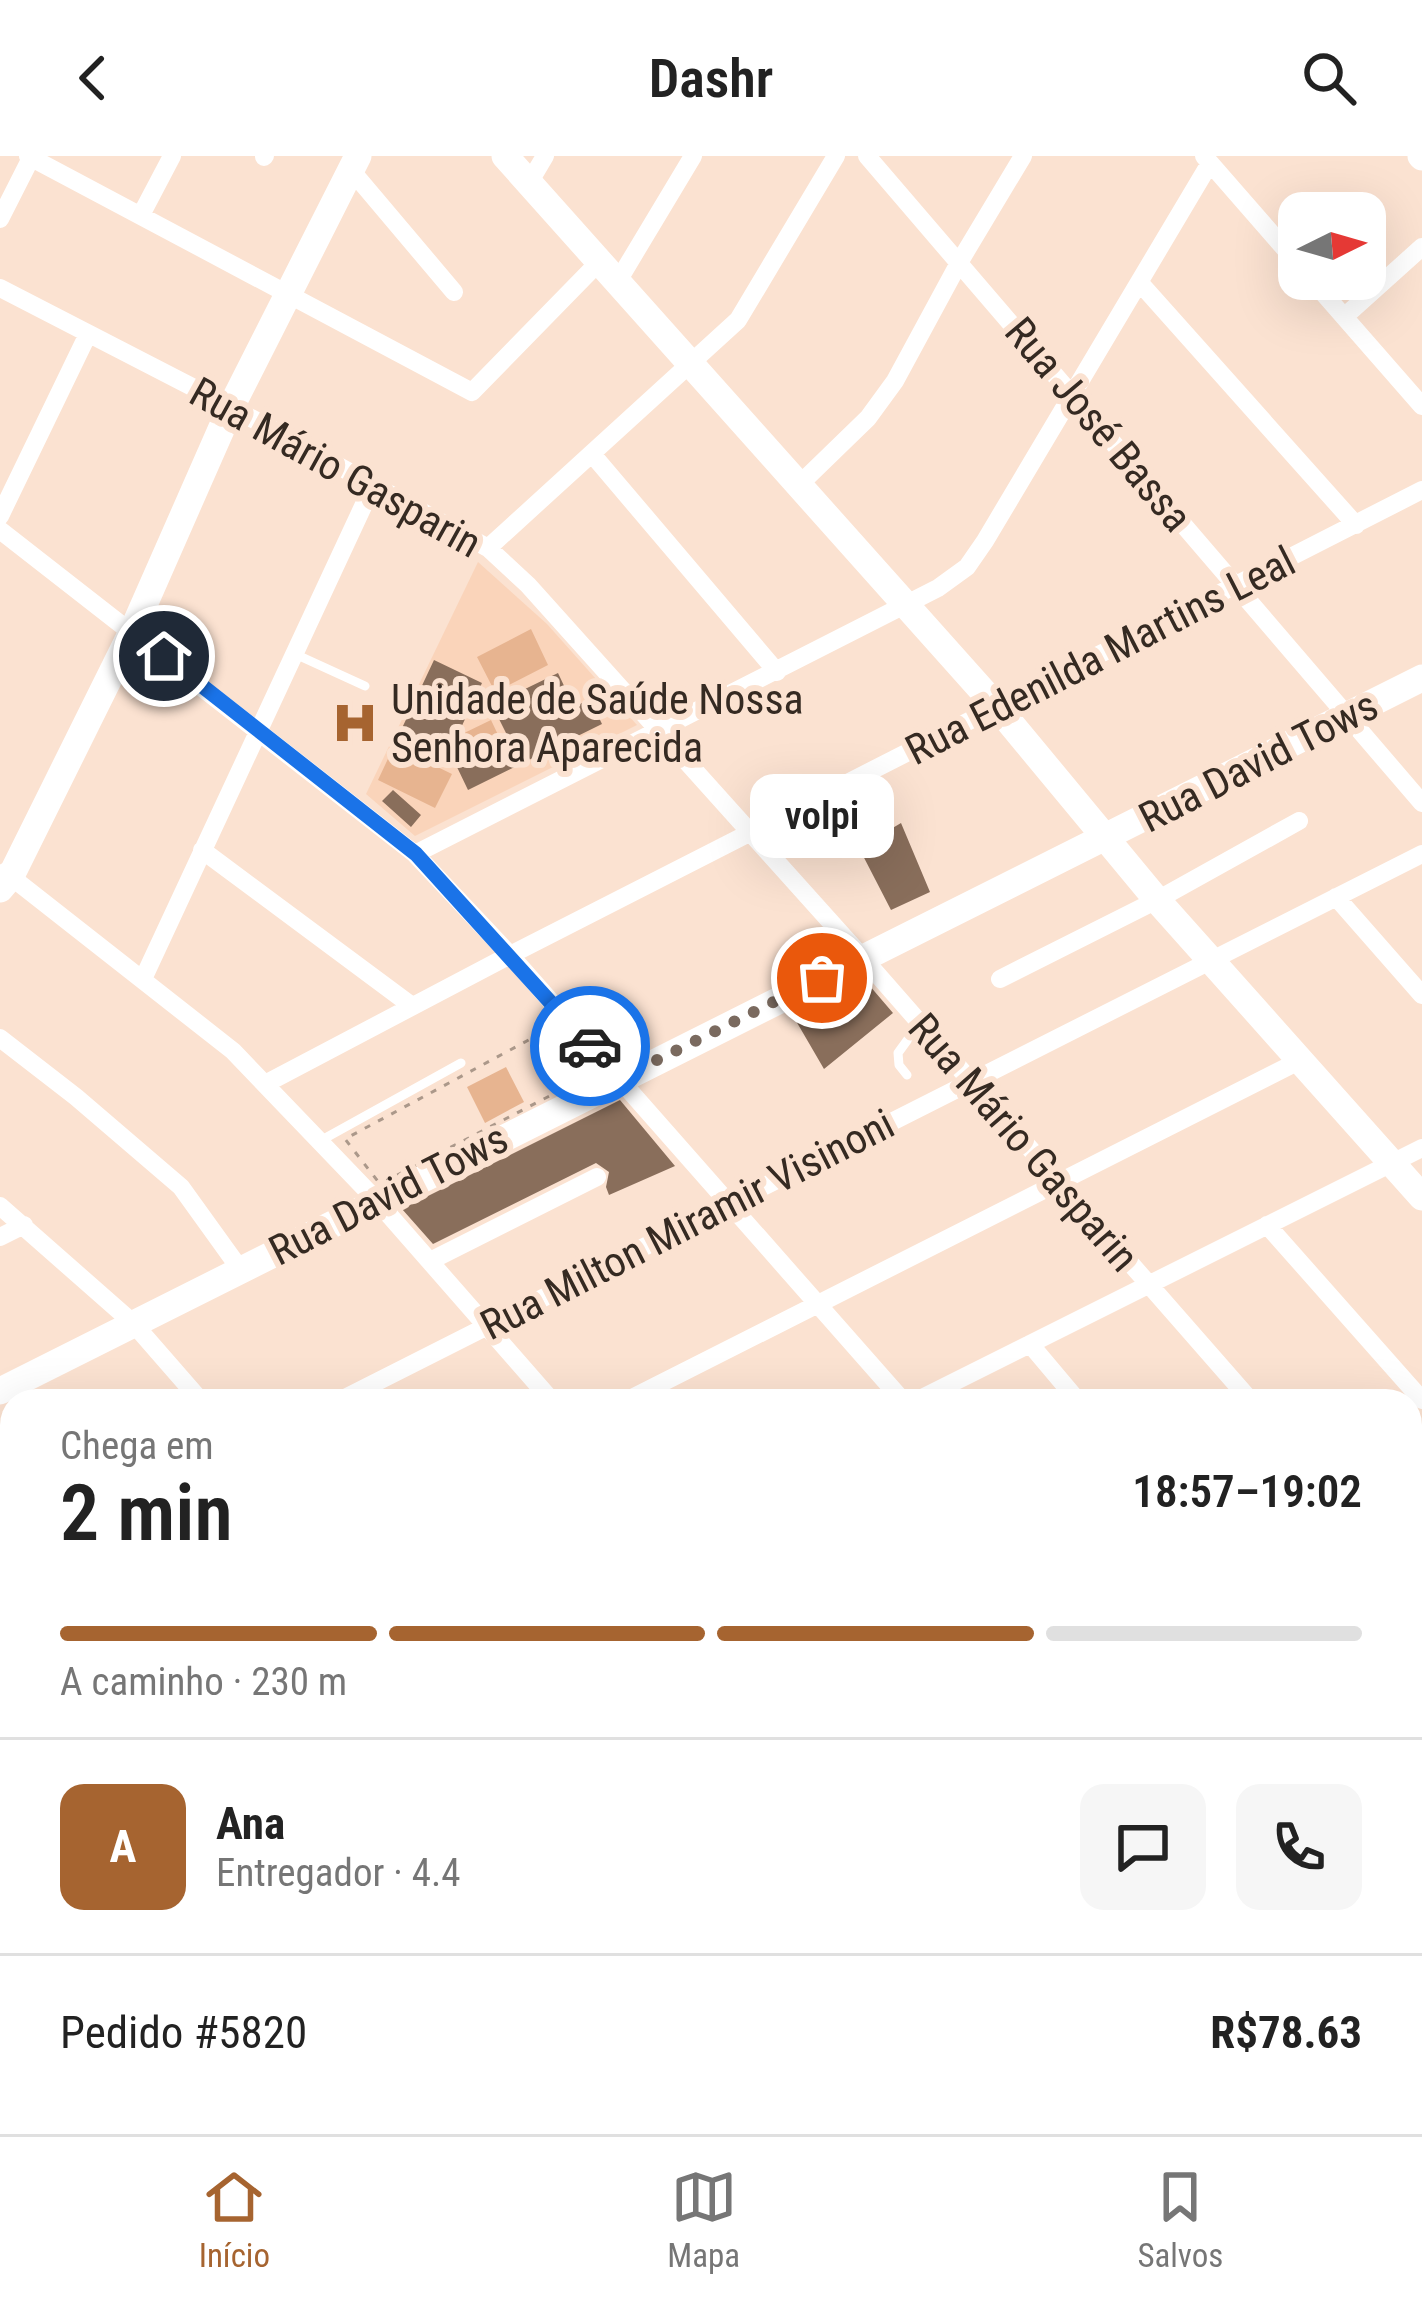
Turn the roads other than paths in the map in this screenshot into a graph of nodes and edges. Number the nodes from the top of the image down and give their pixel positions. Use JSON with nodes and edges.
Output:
{"nodes":[{"id":1,"x":30,"y":156,"type":"edge"},
{"id":2,"x":172,"y":156,"type":"edge"},
{"id":3,"x":505,"y":156,"type":"edge"},
{"id":4,"x":545,"y":156,"type":"edge"},
{"id":5,"x":692,"y":156,"type":"edge"},
{"id":6,"x":836,"y":156,"type":"edge"},
{"id":7,"x":868,"y":156,"type":"edge"},
{"id":8,"x":1023,"y":156,"type":"edge"},
{"id":9,"x":1207,"y":160,"type":"edge"},
{"id":10,"x":354,"y":163,"type":"edge"},
{"id":11,"x":529,"y":183,"type":"junction"},
{"id":12,"x":141,"y":214,"type":"junction"},
{"id":13,"x":0,"y":218,"type":"edge"},
{"id":14,"x":1278,"y":241,"type":"edge"},
{"id":15,"x":1422,"y":247,"type":"edge"},
{"id":16,"x":959,"y":261,"type":"junction"},
{"id":17,"x":609,"y":271,"type":"junction"},
{"id":18,"x":1140,"y":283,"type":"junction"},
{"id":19,"x":0,"y":288,"type":"edge"},
{"id":20,"x":454,"y":292,"type":"dead end"},
{"id":21,"x":290,"y":295,"type":"junction"},
{"id":22,"x":1329,"y":300,"type":"edge"},
{"id":23,"x":1344,"y":317,"type":"junction"},
{"id":24,"x":88,"y":334,"type":"junction"},
{"id":25,"x":691,"y":366,"type":"junction"},
{"id":26,"x":1075,"y":396,"type":"junction"},
{"id":27,"x":1422,"y":406,"type":"edge"},
{"id":28,"x":231,"y":407,"type":"junction"},
{"id":29,"x":592,"y":454,"type":"junction"},
{"id":30,"x":800,"y":484,"type":"junction"},
{"id":31,"x":373,"y":485,"type":"junction"},
{"id":32,"x":1422,"y":490,"type":"edge"},
{"id":33,"x":0,"y":516,"type":"edge"},
{"id":34,"x":1356,"y":525,"type":"junction"},
{"id":35,"x":0,"y":530,"type":"edge"},
{"id":36,"x":488,"y":548,"type":"junction"},
{"id":37,"x":1237,"y":587,"type":"junction"},
{"id":38,"x":904,"y":606,"type":"junction"},
{"id":39,"x":132,"y":632,"type":"junction"},
{"id":40,"x":295,"y":654,"type":"junction"},
{"id":41,"x":777,"y":672,"type":"junction"},
{"id":42,"x":1422,"y":678,"type":"edge"},
{"id":43,"x":365,"y":686,"type":"dead end"},
{"id":44,"x":997,"y":707,"type":"junction"},
{"id":45,"x":1347,"y":717,"type":"junction"},
{"id":46,"x":258,"y":729,"type":"junction"},
{"id":47,"x":660,"y":732,"type":"junction"},
{"id":48,"x":1422,"y":803,"type":"edge"},
{"id":49,"x":1299,"y":821,"type":"dead end"},
{"id":50,"x":751,"y":833,"type":"junction"},
{"id":51,"x":1103,"y":838,"type":"junction"},
{"id":52,"x":202,"y":850,"type":"junction"},
{"id":53,"x":416,"y":854,"type":"junction"},
{"id":54,"x":1422,"y":854,"type":"edge"},
{"id":55,"x":4,"y":878,"type":"edge"},
{"id":56,"x":1336,"y":898,"type":"junction"},
{"id":57,"x":1157,"y":900,"type":"junction"},
{"id":58,"x":510,"y":955,"type":"junction"},
{"id":59,"x":863,"y":958,"type":"junction"},
{"id":60,"x":1210,"y":961,"type":"junction"},
{"id":61,"x":143,"y":979,"type":"junction"},
{"id":62,"x":1000,"y":980,"type":"dead end"},
{"id":63,"x":1422,"y":995,"type":"edge"},
{"id":64,"x":412,"y":1006,"type":"junction"},
{"id":65,"x":920,"y":1024,"type":"junction"},
{"id":66,"x":0,"y":1038,"type":"edge"},
{"id":67,"x":1299,"y":1061,"type":"junction"},
{"id":68,"x":461,"y":1063,"type":"dead end"},
{"id":69,"x":907,"y":1075,"type":"dead end"},
{"id":70,"x":619,"y":1079,"type":"junction"},
{"id":71,"x":968,"y":1082,"type":"junction"},
{"id":72,"x":265,"y":1084,"type":"junction"},
{"id":73,"x":320,"y":1141,"type":"junction"},
{"id":74,"x":1422,"y":1148,"type":"edge"},
{"id":75,"x":1392,"y":1163,"type":"junction"},
{"id":76,"x":597,"y":1178,"type":"dead end"},
{"id":77,"x":1058,"y":1183,"type":"junction"},
{"id":78,"x":1422,"y":1197,"type":"edge"},
{"id":79,"x":376,"y":1200,"type":"junction"},
{"id":80,"x":729,"y":1203,"type":"junction"},
{"id":81,"x":0,"y":1206,"type":"edge"},
{"id":82,"x":23,"y":1225,"type":"junction"},
{"id":83,"x":1267,"y":1225,"type":"junction"},
{"id":84,"x":0,"y":1237,"type":"edge"},
{"id":85,"x":430,"y":1261,"type":"junction"},
{"id":86,"x":240,"y":1269,"type":"junction"},
{"id":87,"x":1150,"y":1284,"type":"junction"},
{"id":88,"x":818,"y":1304,"type":"junction"},
{"id":89,"x":133,"y":1323,"type":"junction"},
{"id":90,"x":485,"y":1325,"type":"junction"},
{"id":91,"x":1030,"y":1344,"type":"junction"},
{"id":92,"x":4,"y":1389,"type":"edge"},
{"id":93,"x":191,"y":1389,"type":"edge"},
{"id":94,"x":363,"y":1389,"type":"edge"},
{"id":95,"x":541,"y":1389,"type":"edge"},
{"id":96,"x":650,"y":1389,"type":"edge"},
{"id":97,"x":892,"y":1389,"type":"edge"},
{"id":98,"x":940,"y":1389,"type":"edge"},
{"id":99,"x":1068,"y":1389,"type":"edge"},
{"id":100,"x":1242,"y":1389,"type":"edge"},
{"id":101,"x":1412,"y":1389,"type":"edge"}],
"edges":[{"from":1,"to":12,"type":"street"},
{"from":1,"to":13,"type":"street"},
{"from":2,"to":12,"type":"street"},
{"from":3,"to":11,"type":"street"},
{"from":4,"to":11,"type":"street"},
{"from":5,"to":17,"type":"street"},
{"from":6,"to":25,"type":"street"},
{"from":7,"to":16,"type":"street","name":"Rua José Bassa"},
{"from":8,"to":16,"type":"street"},
{"from":9,"to":14,"type":"street"},
{"from":9,"to":18,"type":"street"},
{"from":10,"to":20,"type":"street"},
{"from":10,"to":21,"type":"street"},
{"from":11,"to":17,"type":"street"},
{"from":12,"to":21,"type":"street"},
{"from":15,"to":23,"type":"street"},
{"from":16,"to":26,"type":"street","name":"Rua José Bassa"},
{"from":16,"to":30,"type":"street"},
{"from":17,"to":21,"type":"street"},
{"from":17,"to":25,"type":"street"},
{"from":18,"to":26,"type":"street"},
{"from":18,"to":34,"type":"street"},
{"from":19,"to":24,"type":"street","name":"Rua Mário Gasparin"},
{"from":21,"to":28,"type":"street"},
{"from":22,"to":23,"type":"street"},
{"from":23,"to":27,"type":"street"},
{"from":24,"to":28,"type":"street","name":"Rua Mário Gasparin"},
{"from":24,"to":33,"type":"street"},
{"from":25,"to":29,"type":"street"},
{"from":25,"to":30,"type":"street"},
{"from":26,"to":37,"type":"street","name":"Rua José Bassa"},
{"from":26,"to":38,"type":"street"},
{"from":28,"to":31,"type":"street","name":"Rua Mário Gasparin"},
{"from":28,"to":39,"type":"street"},
{"from":29,"to":36,"type":"street"},
{"from":29,"to":41,"type":"street"},
{"from":30,"to":38,"type":"street"},
{"from":31,"to":36,"type":"street","name":"Rua Mário Gasparin"},
{"from":31,"to":40,"type":"street"},
{"from":32,"to":34,"type":"street","name":"Rua Edenilda Martins Leal"},
{"from":34,"to":37,"type":"street","name":"Rua Edenilda Martins Leal"},
{"from":35,"to":39,"type":"street"},
{"from":36,"to":47,"type":"street","name":"Rua Mário Gasparin"},
{"from":37,"to":44,"type":"street","name":"Rua Edenilda Martins Leal"},
{"from":37,"to":45,"type":"street","name":"Rua José Bassa"},
{"from":38,"to":41,"type":"street"},
{"from":38,"to":44,"type":"street"},
{"from":39,"to":46,"type":"street"},
{"from":39,"to":55,"type":"street"},
{"from":40,"to":43,"type":"lane"},
{"from":40,"to":46,"type":"street"},
{"from":41,"to":47,"type":"street"},
{"from":42,"to":45,"type":"street","name":"Rua David Tows"},
{"from":44,"to":50,"type":"street","name":"Rua Edenilda Martins Leal"},
{"from":44,"to":51,"type":"street"},
{"from":45,"to":48,"type":"street","name":"Rua José Bassa"},
{"from":45,"to":51,"type":"street","name":"Rua David Tows"},
{"from":46,"to":52,"type":"street"},
{"from":46,"to":53,"type":"street"},
{"from":47,"to":50,"type":"street","name":"Rua Mário Gasparin"},
{"from":47,"to":53,"type":"street"},
{"from":49,"to":57,"type":"street"},
{"from":50,"to":58,"type":"street","name":"Rua Edenilda Martins Leal"},
{"from":50,"to":59,"type":"street","name":"Rua Mário Gasparin"},
{"from":51,"to":57,"type":"street"},
{"from":51,"to":59,"type":"street","name":"Rua David Tows"},
{"from":52,"to":61,"type":"street"},
{"from":52,"to":64,"type":"street"},
{"from":53,"to":58,"type":"street"},
{"from":54,"to":56,"type":"street","name":"Rua Milton Miramir Visinoni"},
{"from":55,"to":61,"type":"street"},
{"from":56,"to":60,"type":"street","name":"Rua Milton Miramir Visinoni"},
{"from":56,"to":63,"type":"street"},
{"from":57,"to":60,"type":"street"},
{"from":57,"to":62,"type":"street"},
{"from":58,"to":64,"type":"street","name":"Rua Edenilda Martins Leal"},
{"from":58,"to":70,"type":"street"},
{"from":59,"to":65,"type":"street","name":"Rua Mário Gasparin"},
{"from":59,"to":70,"type":"street","name":"Rua David Tows"},
{"from":60,"to":67,"type":"street"},
{"from":60,"to":71,"type":"street","name":"Rua Milton Miramir Visinoni"},
{"from":61,"to":72,"type":"street"},
{"from":64,"to":72,"type":"street","name":"Rua Edenilda Martins Leal"},
{"from":65,"to":69,"type":"lane"},
{"from":65,"to":71,"type":"street","name":"Rua Mário Gasparin"},
{"from":66,"to":86,"type":"street"},
{"from":67,"to":75,"type":"street"},
{"from":67,"to":77,"type":"street"},
{"from":68,"to":73,"type":"lane"},
{"from":70,"to":79,"type":"street","name":"Rua David Tows"},
{"from":70,"to":80,"type":"street"},
{"from":71,"to":77,"type":"street","name":"Rua Mário Gasparin"},
{"from":71,"to":80,"type":"street","name":"Rua Milton Miramir Visinoni"},
{"from":72,"to":73,"type":"street"},
{"from":73,"to":79,"type":"street"},
{"from":74,"to":75,"type":"street"},
{"from":75,"to":78,"type":"street"},
{"from":75,"to":83,"type":"street"},
{"from":76,"to":85,"type":"street"},
{"from":77,"to":87,"type":"street","name":"Rua Mário Gasparin"},
{"from":77,"to":88,"type":"street"},
{"from":79,"to":85,"type":"street"},
{"from":79,"to":86,"type":"street","name":"Rua David Tows"},
{"from":80,"to":88,"type":"street"},
{"from":80,"to":90,"type":"street","name":"Rua Milton Miramir Visinoni"},
{"from":81,"to":82,"type":"street"},
{"from":82,"to":84,"type":"street"},
{"from":82,"to":89,"type":"street"},
{"from":83,"to":87,"type":"street"},
{"from":83,"to":101,"type":"street"},
{"from":85,"to":90,"type":"street"},
{"from":86,"to":89,"type":"street","name":"Rua David Tows"},
{"from":87,"to":91,"type":"street"},
{"from":87,"to":100,"type":"street","name":"Rua Mário Gasparin"},
{"from":88,"to":96,"type":"street"},
{"from":88,"to":97,"type":"street"},
{"from":89,"to":92,"type":"street","name":"Rua David Tows"},
{"from":89,"to":93,"type":"street"},
{"from":90,"to":94,"type":"street","name":"Rua Milton Miramir Visinoni"},
{"from":90,"to":95,"type":"street"},
{"from":91,"to":98,"type":"street"},
{"from":91,"to":99,"type":"street"}]}
